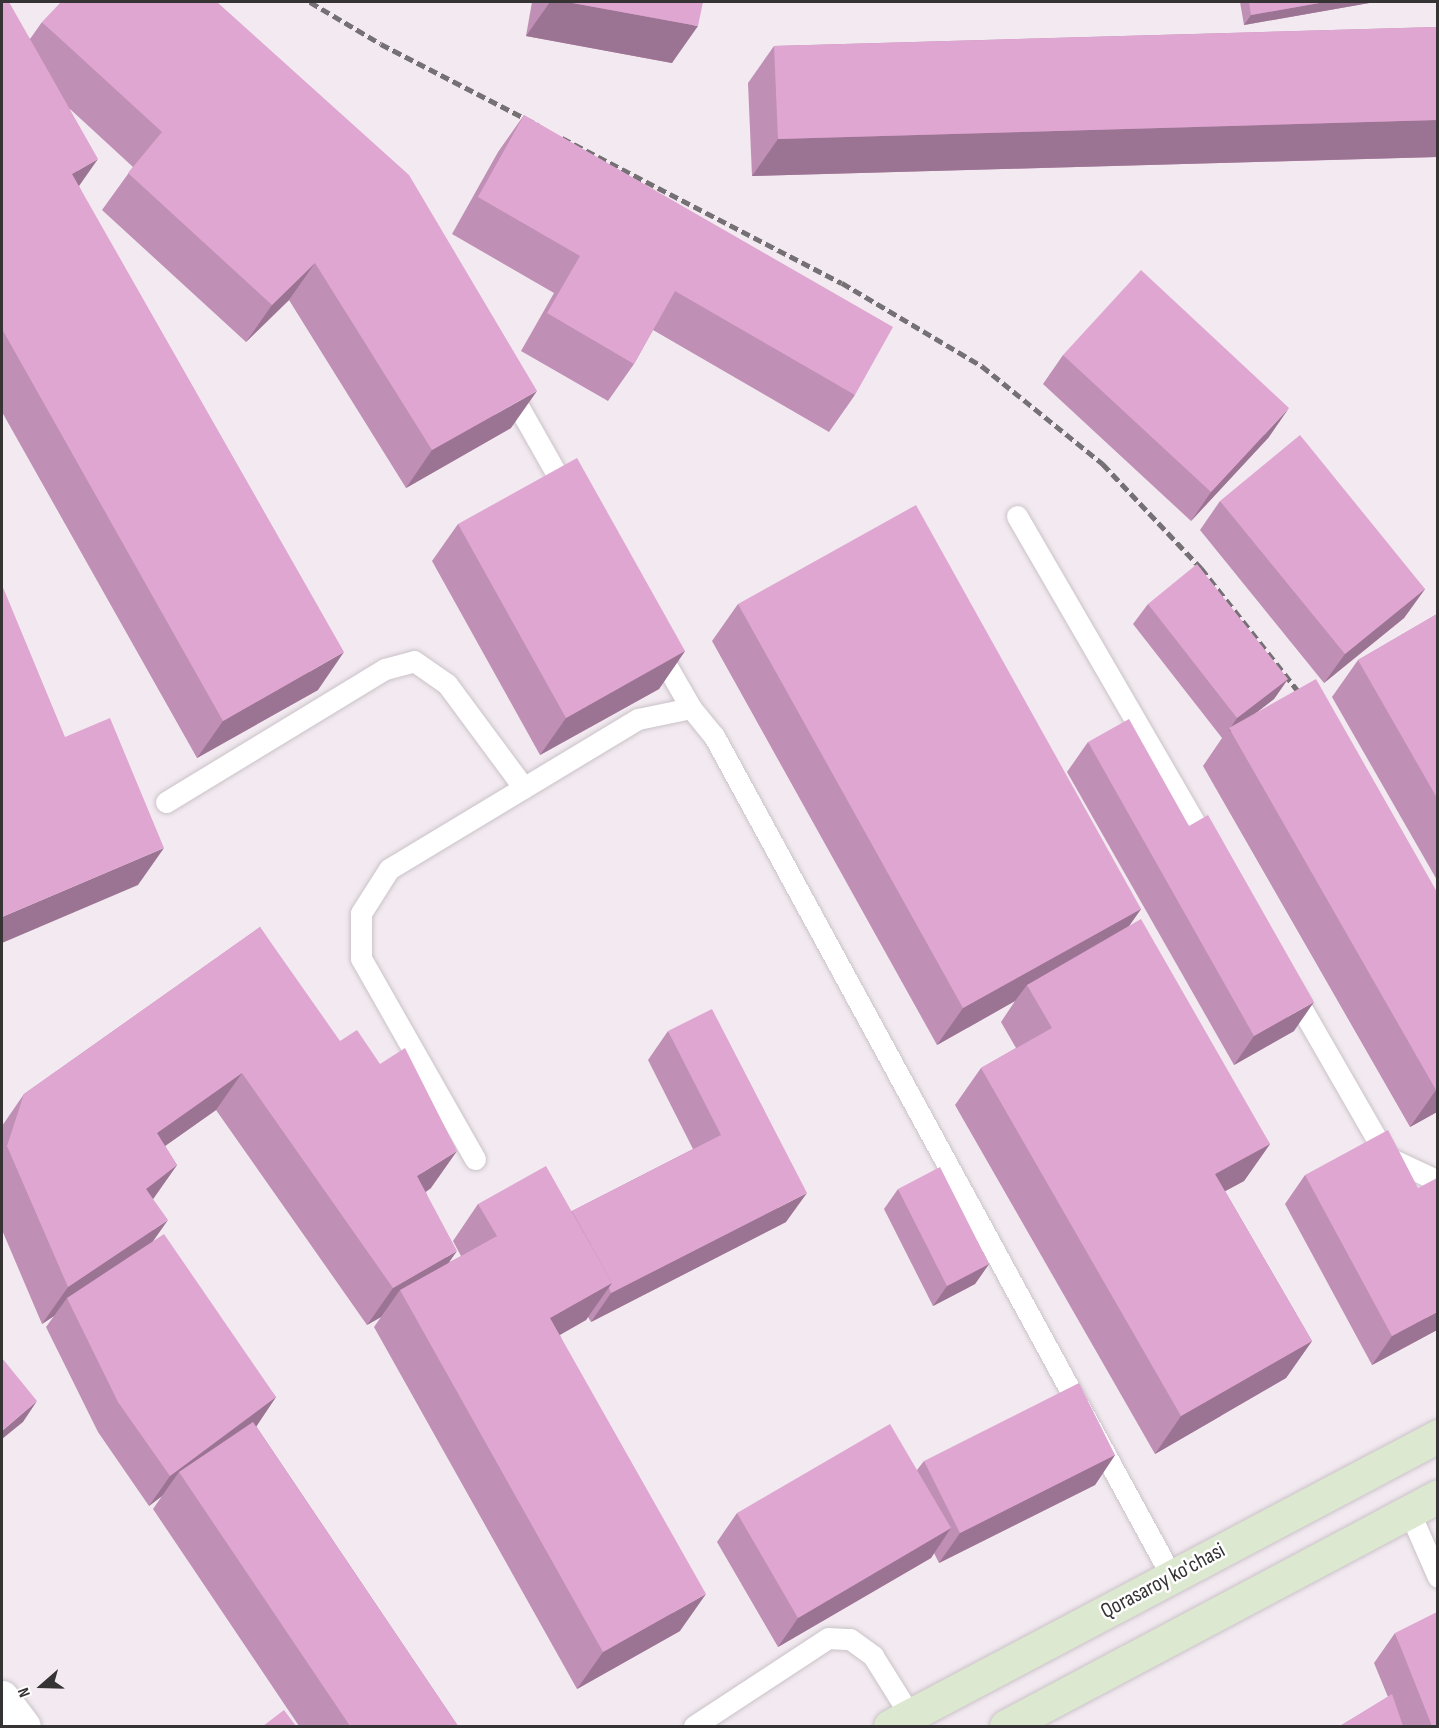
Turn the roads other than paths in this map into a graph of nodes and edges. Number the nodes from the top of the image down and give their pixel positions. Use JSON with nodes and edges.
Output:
{"nodes":[{"id":1,"x":495,"y":366,"type":"edge"},
{"id":2,"x":578,"y":511,"type":"edge"},
{"id":3,"x":1017,"y":516,"type":"dead end"},
{"id":4,"x":649,"y":636,"type":"edge"},
{"id":5,"x":691,"y":708,"type":"junction"},
{"id":6,"x":524,"y":788,"type":"junction"},
{"id":7,"x":166,"y":802,"type":"dead end"},
{"id":8,"x":1220,"y":867,"type":"edge"},
{"id":9,"x":1280,"y":971,"type":"edge"},
{"id":10,"x":475,"y":1159,"type":"dead end"},
{"id":11,"x":1437,"y":1182,"type":"edge"},
{"id":12,"x":1437,"y":1436,"type":"edge"},
{"id":13,"x":1437,"y":1496,"type":"edge"},
{"id":14,"x":1409,"y":1511,"type":"junction"},
{"id":15,"x":1172,"y":1577,"type":"junction"},
{"id":16,"x":1437,"y":1577,"type":"edge"},
{"id":17,"x":2,"y":1697,"type":"edge"},
{"id":18,"x":900,"y":1721,"type":"edge"},
{"id":19,"x":24,"y":1726,"type":"edge"},
{"id":20,"x":694,"y":1726,"type":"edge"},
{"id":21,"x":1006,"y":1726,"type":"edge"}],
"edges":[{"from":1,"to":2,"type":"lane"},
{"from":3,"to":8,"type":"lane"},
{"from":4,"to":5,"type":"lane"},
{"from":5,"to":6,"type":"lane"},
{"from":5,"to":15,"type":"lane"},
{"from":6,"to":7,"type":"lane"},
{"from":6,"to":10,"type":"lane"},
{"from":9,"to":11,"type":"lane"},
{"from":12,"to":15,"type":"main road","name":"Qorasaroy ko'chasi"},
{"from":13,"to":14,"type":"main road"},
{"from":14,"to":16,"type":"lane"},
{"from":14,"to":21,"type":"main road"},
{"from":15,"to":18,"type":"main road","name":"Qorasaroy ko'chasi"},
{"from":17,"to":19,"type":"street"},
{"from":18,"to":20,"type":"lane"}]}
